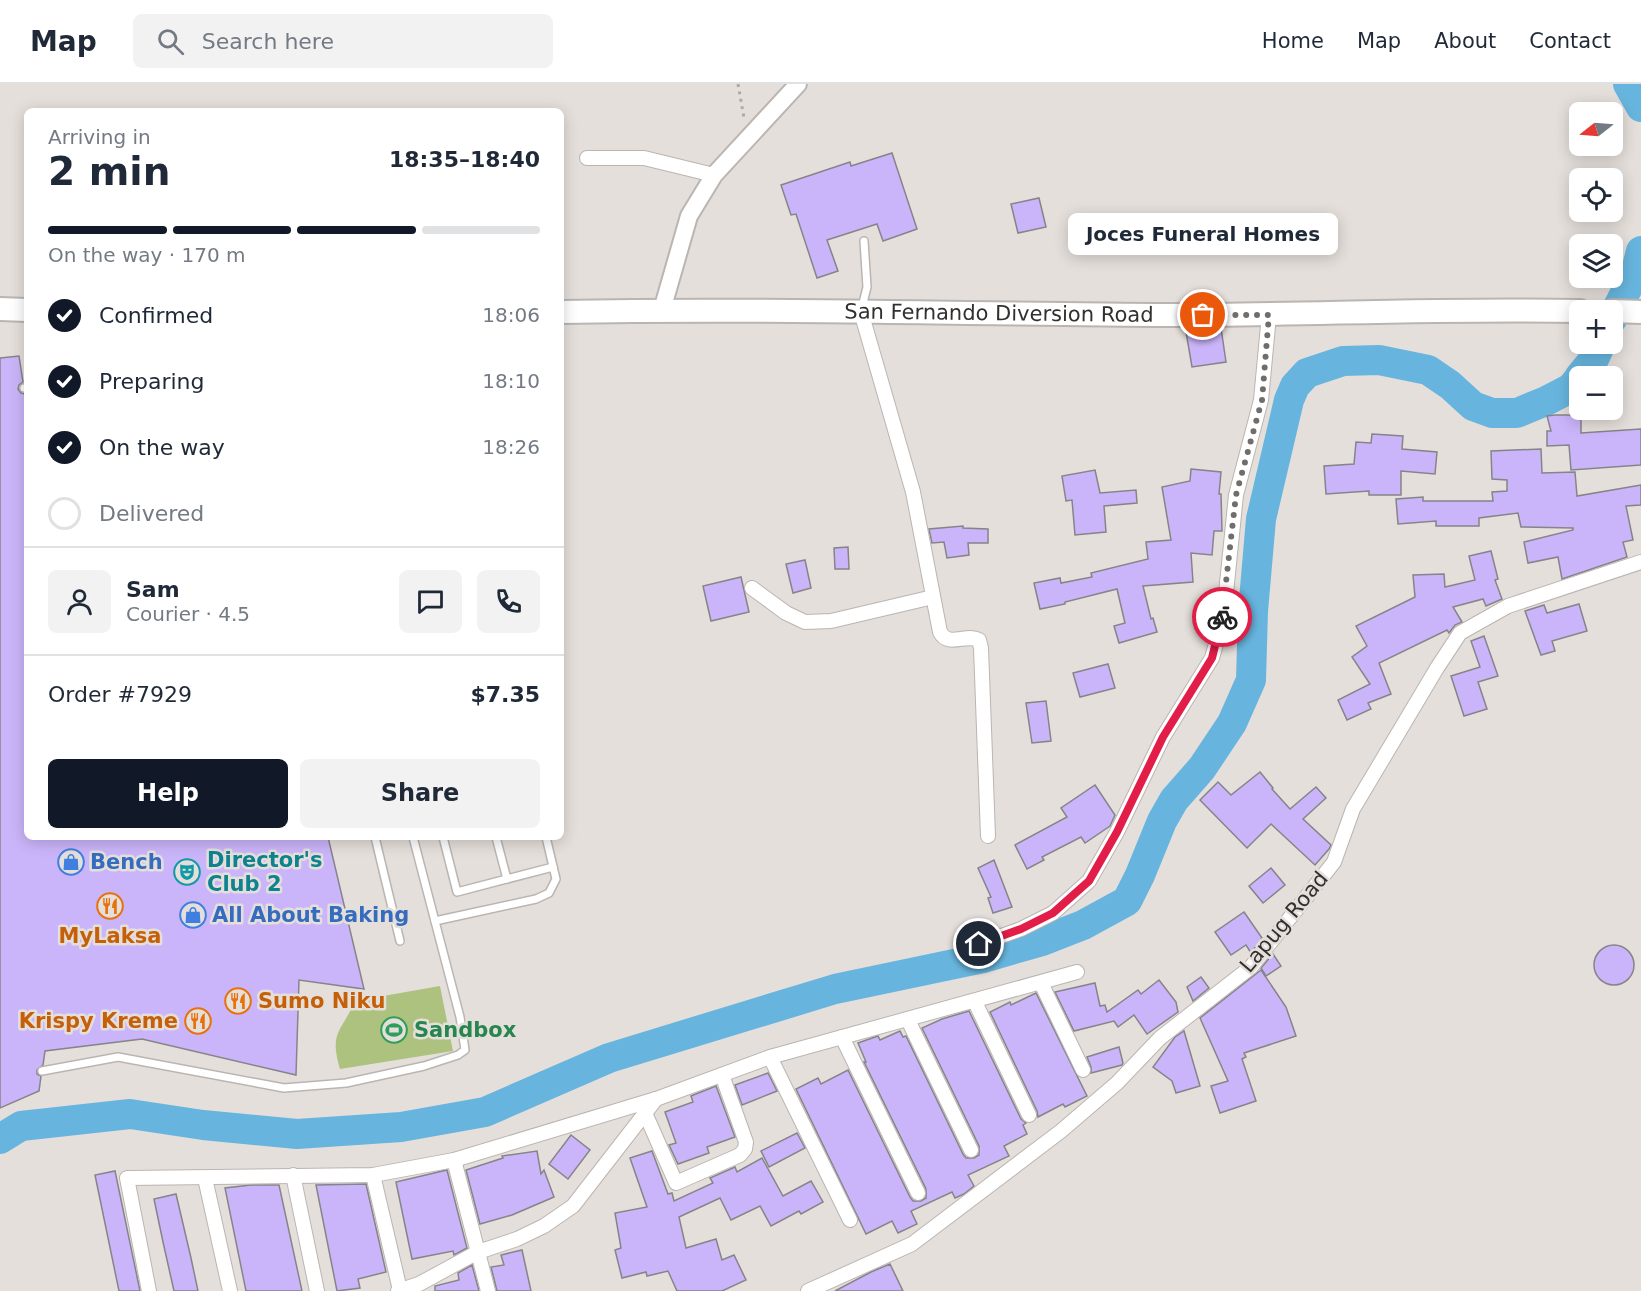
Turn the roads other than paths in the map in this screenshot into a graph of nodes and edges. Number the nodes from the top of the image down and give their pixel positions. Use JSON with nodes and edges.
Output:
{"nodes":[{"id":1,"x":798,"y":84,"type":"edge"},
{"id":2,"x":587,"y":158,"type":"dead end"},
{"id":3,"x":714,"y":175,"type":"junction"},
{"id":4,"x":864,"y":241,"type":"dead end"},
{"id":5,"x":0,"y":309,"type":"edge"},
{"id":6,"x":24,"y":310,"type":"edge"},
{"id":7,"x":662,"y":310,"type":"junction"},
{"id":8,"x":1569,"y":310,"type":"edge"},
{"id":9,"x":1623,"y":311,"type":"edge"},
{"id":10,"x":564,"y":312,"type":"edge"},
{"id":11,"x":861,"y":312,"type":"junction"},
{"id":12,"x":1641,"y":312,"type":"edge"},
{"id":13,"x":1269,"y":315,"type":"junction"},
{"id":14,"x":1641,"y":562,"type":"edge"},
{"id":15,"x":752,"y":588,"type":"dead end"},
{"id":16,"x":933,"y":597,"type":"junction"},
{"id":17,"x":988,"y":836,"type":"dead end"},
{"id":18,"x":376,"y":840,"type":"edge"},
{"id":19,"x":414,"y":840,"type":"edge"},
{"id":20,"x":444,"y":840,"type":"edge"},
{"id":21,"x":497,"y":840,"type":"edge"},
{"id":22,"x":547,"y":840,"type":"edge"},
{"id":23,"x":554,"y":867,"type":"junction"},
{"id":24,"x":507,"y":879,"type":"junction"},
{"id":25,"x":435,"y":921,"type":"junction"},
{"id":26,"x":400,"y":941,"type":"dead end"},
{"id":27,"x":979,"y":944,"type":"dead end"},
{"id":28,"x":1077,"y":972,"type":"dead end"},
{"id":29,"x":1041,"y":983,"type":"junction"},
{"id":30,"x":975,"y":1002,"type":"junction"},
{"id":31,"x":908,"y":1020,"type":"junction"},
{"id":32,"x":842,"y":1037,"type":"junction"},
{"id":33,"x":770,"y":1057,"type":"junction"},
{"id":34,"x":1083,"y":1070,"type":"dead end"},
{"id":35,"x":42,"y":1071,"type":"dead end"},
{"id":36,"x":722,"y":1075,"type":"junction"},
{"id":37,"x":656,"y":1099,"type":"junction"},
{"id":38,"x":645,"y":1113,"type":"junction"},
{"id":39,"x":1029,"y":1114,"type":"dead end"},
{"id":40,"x":971,"y":1150,"type":"dead end"},
{"id":41,"x":454,"y":1161,"type":"junction"},
{"id":42,"x":293,"y":1175,"type":"junction"},
{"id":43,"x":373,"y":1175,"type":"junction"},
{"id":44,"x":205,"y":1178,"type":"junction"},
{"id":45,"x":918,"y":1193,"type":"dead end"},
{"id":46,"x":850,"y":1220,"type":"dead end"},
{"id":47,"x":478,"y":1252,"type":"junction"},
{"id":48,"x":830,"y":1286,"type":"edge"},
{"id":49,"x":420,"y":1287,"type":"edge"},
{"id":50,"x":399,"y":1290,"type":"edge"},
{"id":51,"x":149,"y":1291,"type":"edge"},
{"id":52,"x":230,"y":1291,"type":"edge"},
{"id":53,"x":317,"y":1291,"type":"edge"},
{"id":54,"x":488,"y":1291,"type":"edge"},
{"id":55,"x":808,"y":1291,"type":"edge"}],
"edges":[{"from":1,"to":3,"type":"street"},
{"from":2,"to":3,"type":"street"},
{"from":3,"to":7,"type":"street"},
{"from":4,"to":11,"type":"lane"},
{"from":5,"to":6,"type":"highway"},
{"from":7,"to":10,"type":"highway","name":"San Fernando Diversion Road"},
{"from":7,"to":11,"type":"highway","name":"San Fernando Diversion Road"},
{"from":8,"to":13,"type":"highway","name":"San Fernando Diversion Road"},
{"from":9,"to":12,"type":"highway"},
{"from":11,"to":13,"type":"highway","name":"San Fernando Diversion Road"},
{"from":11,"to":16,"type":"street"},
{"from":13,"to":27,"type":"street"},
{"from":14,"to":48,"type":"street","name":"Lapug Road"},
{"from":15,"to":16,"type":"street"},
{"from":16,"to":17,"type":"street"},
{"from":18,"to":26,"type":"lane"},
{"from":19,"to":25,"type":"lane"},
{"from":20,"to":24,"type":"lane"},
{"from":21,"to":24,"type":"lane"},
{"from":22,"to":23,"type":"lane"},
{"from":23,"to":24,"type":"lane"},
{"from":23,"to":25,"type":"lane"},
{"from":25,"to":35,"type":"lane"},
{"from":28,"to":29,"type":"street"},
{"from":29,"to":30,"type":"street"},
{"from":29,"to":34,"type":"street"},
{"from":30,"to":31,"type":"street"},
{"from":30,"to":39,"type":"street"},
{"from":31,"to":32,"type":"street"},
{"from":31,"to":40,"type":"street"},
{"from":32,"to":33,"type":"street"},
{"from":32,"to":45,"type":"street"},
{"from":33,"to":36,"type":"street"},
{"from":33,"to":46,"type":"street"},
{"from":36,"to":37,"type":"street"},
{"from":36,"to":38,"type":"street"},
{"from":37,"to":38,"type":"street"},
{"from":37,"to":41,"type":"street"},
{"from":38,"to":47,"type":"street"},
{"from":41,"to":43,"type":"street"},
{"from":41,"to":47,"type":"street"},
{"from":42,"to":43,"type":"street"},
{"from":42,"to":44,"type":"street"},
{"from":42,"to":53,"type":"street"},
{"from":43,"to":50,"type":"street"},
{"from":44,"to":51,"type":"street"},
{"from":44,"to":52,"type":"street"},
{"from":47,"to":49,"type":"street"},
{"from":47,"to":54,"type":"street"},
{"from":48,"to":55,"type":"street","name":"Lapug Road"},
{"from":49,"to":50,"type":"street"}]}
